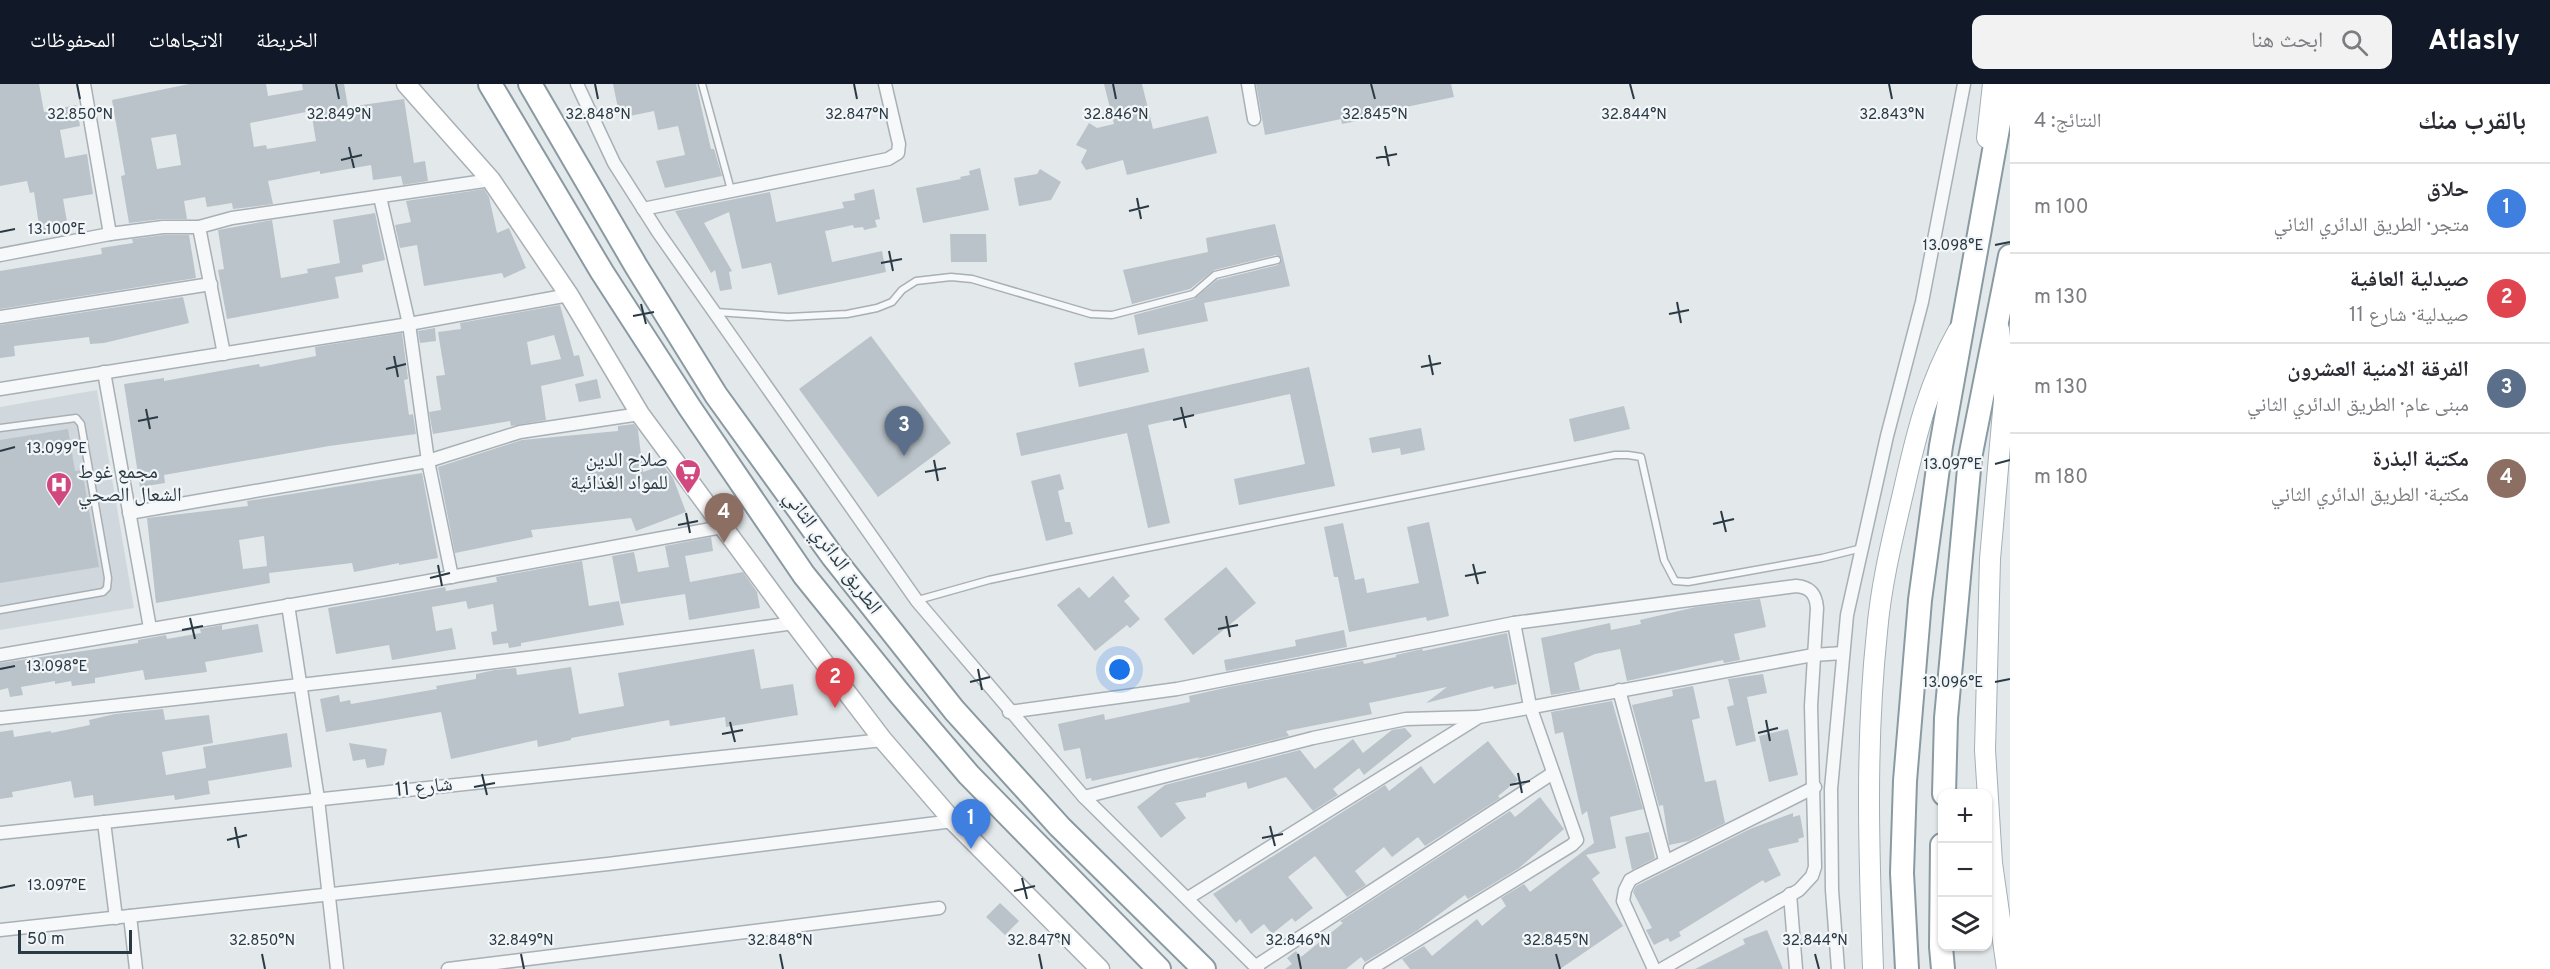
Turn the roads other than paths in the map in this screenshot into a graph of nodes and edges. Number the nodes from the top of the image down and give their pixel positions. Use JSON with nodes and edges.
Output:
{"nodes":[{"id":1,"x":84,"y":84,"type":"edge"},
{"id":2,"x":406,"y":84,"type":"edge"},
{"id":3,"x":490,"y":84,"type":"edge"},
{"id":4,"x":530,"y":84,"type":"edge"},
{"id":5,"x":577,"y":84,"type":"edge"},
{"id":6,"x":702,"y":84,"type":"edge"},
{"id":7,"x":885,"y":84,"type":"edge"},
{"id":8,"x":1248,"y":84,"type":"edge"},
{"id":9,"x":1964,"y":84,"type":"edge"},
{"id":10,"x":1993,"y":84,"type":"edge"},
{"id":11,"x":2006,"y":84,"type":"edge"},
{"id":12,"x":1254,"y":119,"type":"dead end"},
{"id":13,"x":490,"y":180,"type":"junction"},
{"id":14,"x":732,"y":191,"type":"junction"},
{"id":15,"x":380,"y":197,"type":"junction"},
{"id":16,"x":643,"y":209,"type":"junction"},
{"id":17,"x":199,"y":227,"type":"junction"},
{"id":18,"x":110,"y":234,"type":"junction"},
{"id":19,"x":1976,"y":249,"type":"junction"},
{"id":20,"x":0,"y":255,"type":"edge"},
{"id":21,"x":2010,"y":256,"type":"edge"},
{"id":22,"x":1277,"y":260,"type":"dead end"},
{"id":23,"x":211,"y":284,"type":"junction"},
{"id":24,"x":568,"y":295,"type":"junction"},
{"id":25,"x":712,"y":312,"type":"junction"},
{"id":26,"x":0,"y":317,"type":"edge"},
{"id":27,"x":1997,"y":321,"type":"junction"},
{"id":28,"x":409,"y":324,"type":"junction"},
{"id":29,"x":1961,"y":326,"type":"junction"},
{"id":30,"x":224,"y":354,"type":"junction"},
{"id":31,"x":104,"y":372,"type":"junction"},
{"id":32,"x":0,"y":389,"type":"edge"},
{"id":33,"x":640,"y":414,"type":"junction"},
{"id":34,"x":0,"y":428,"type":"edge"},
{"id":35,"x":428,"y":461,"type":"junction"},
{"id":36,"x":129,"y":513,"type":"junction"},
{"id":37,"x":722,"y":527,"type":"junction"},
{"id":38,"x":1862,"y":548,"type":"junction"},
{"id":39,"x":452,"y":577,"type":"junction"},
{"id":40,"x":917,"y":600,"type":"junction"},
{"id":41,"x":288,"y":605,"type":"junction"},
{"id":42,"x":0,"y":610,"type":"edge"},
{"id":43,"x":1514,"y":622,"type":"junction"},
{"id":44,"x":794,"y":623,"type":"junction"},
{"id":45,"x":150,"y":628,"type":"junction"},
{"id":46,"x":1843,"y":653,"type":"junction"},
{"id":47,"x":0,"y":655,"type":"edge"},
{"id":48,"x":1814,"y":656,"type":"junction"},
{"id":49,"x":301,"y":686,"type":"junction"},
{"id":50,"x":1619,"y":690,"type":"junction"},
{"id":51,"x":1530,"y":706,"type":"junction"},
{"id":52,"x":1009,"y":712,"type":"junction"},
{"id":53,"x":1479,"y":717,"type":"junction"},
{"id":54,"x":0,"y":718,"type":"edge"},
{"id":55,"x":884,"y":740,"type":"junction"},
{"id":56,"x":1553,"y":773,"type":"junction"},
{"id":57,"x":1815,"y":787,"type":"junction"},
{"id":58,"x":1944,"y":789,"type":"edge"},
{"id":59,"x":1084,"y":797,"type":"junction"},
{"id":60,"x":318,"y":799,"type":"junction"},
{"id":61,"x":954,"y":821,"type":"junction"},
{"id":62,"x":104,"y":822,"type":"junction"},
{"id":63,"x":0,"y":833,"type":"edge"},
{"id":64,"x":1665,"y":860,"type":"junction"},
{"id":65,"x":1790,"y":894,"type":"junction"},
{"id":66,"x":329,"y":896,"type":"junction"},
{"id":67,"x":1941,"y":897,"type":"edge"},
{"id":68,"x":1188,"y":898,"type":"junction"},
{"id":69,"x":939,"y":908,"type":"dead end"},
{"id":70,"x":130,"y":916,"type":"junction"},
{"id":71,"x":116,"y":918,"type":"junction"},
{"id":72,"x":0,"y":930,"type":"edge"},
{"id":73,"x":1257,"y":968,"type":"edge"},
{"id":74,"x":136,"y":969,"type":"edge"},
{"id":75,"x":337,"y":969,"type":"edge"},
{"id":76,"x":448,"y":969,"type":"edge"},
{"id":77,"x":1100,"y":969,"type":"edge"},
{"id":78,"x":1159,"y":969,"type":"edge"},
{"id":79,"x":1204,"y":969,"type":"edge"},
{"id":80,"x":1370,"y":969,"type":"edge"},
{"id":81,"x":1654,"y":969,"type":"edge"},
{"id":82,"x":1662,"y":969,"type":"edge"},
{"id":83,"x":1796,"y":969,"type":"edge"},
{"id":84,"x":1838,"y":969,"type":"edge"},
{"id":85,"x":1873,"y":969,"type":"edge"},
{"id":86,"x":1907,"y":969,"type":"edge"},
{"id":87,"x":1943,"y":969,"type":"edge"},
{"id":88,"x":2007,"y":969,"type":"edge"}],
"edges":[{"from":1,"to":18,"type":"street"},
{"from":2,"to":13,"type":"street"},
{"from":3,"to":78,"type":"highway","name":"الطريق الدائري الثاني"},
{"from":4,"to":79,"type":"highway","name":"الطريق الدائري الثاني"},
{"from":5,"to":16,"type":"street"},
{"from":6,"to":14,"type":"lane"},
{"from":7,"to":14,"type":"street"},
{"from":8,"to":12,"type":"street"},
{"from":9,"to":38,"type":"street"},
{"from":10,"to":19,"type":"main road"},
{"from":11,"to":19,"type":"highway"},
{"from":13,"to":15,"type":"street"},
{"from":13,"to":24,"type":"street"},
{"from":14,"to":16,"type":"street"},
{"from":15,"to":17,"type":"street"},
{"from":15,"to":28,"type":"street"},
{"from":16,"to":25,"type":"street"},
{"from":17,"to":18,"type":"street"},
{"from":17,"to":23,"type":"street"},
{"from":18,"to":20,"type":"street"},
{"from":19,"to":29,"type":"highway"},
{"from":21,"to":27,"type":"highway"},
{"from":22,"to":25,"type":"lane"},
{"from":23,"to":26,"type":"street"},
{"from":23,"to":30,"type":"street"},
{"from":24,"to":28,"type":"street"},
{"from":24,"to":33,"type":"street"},
{"from":25,"to":40,"type":"street"},
{"from":27,"to":58,"type":"highway"},
{"from":27,"to":88,"type":"main road"},
{"from":28,"to":30,"type":"street"},
{"from":28,"to":35,"type":"street"},
{"from":29,"to":85,"type":"main road"},
{"from":29,"to":86,"type":"highway"},
{"from":30,"to":31,"type":"street"},
{"from":31,"to":32,"type":"street"},
{"from":31,"to":36,"type":"street"},
{"from":33,"to":35,"type":"street"},
{"from":33,"to":37,"type":"street"},
{"from":34,"to":42,"type":"lane"},
{"from":35,"to":36,"type":"street"},
{"from":35,"to":39,"type":"street"},
{"from":36,"to":45,"type":"street"},
{"from":37,"to":39,"type":"street"},
{"from":37,"to":44,"type":"street"},
{"from":38,"to":40,"type":"lane"},
{"from":38,"to":46,"type":"street"},
{"from":39,"to":41,"type":"street"},
{"from":40,"to":52,"type":"street"},
{"from":41,"to":45,"type":"street"},
{"from":41,"to":49,"type":"street"},
{"from":43,"to":48,"type":"street"},
{"from":43,"to":51,"type":"street"},
{"from":43,"to":52,"type":"street"},
{"from":44,"to":49,"type":"street"},
{"from":44,"to":55,"type":"street"},
{"from":45,"to":47,"type":"street"},
{"from":46,"to":48,"type":"street"},
{"from":46,"to":84,"type":"street"},
{"from":48,"to":50,"type":"street"},
{"from":48,"to":57,"type":"street"},
{"from":49,"to":54,"type":"street"},
{"from":49,"to":60,"type":"street"},
{"from":50,"to":51,"type":"street"},
{"from":50,"to":64,"type":"street"},
{"from":51,"to":53,"type":"street"},
{"from":51,"to":56,"type":"street"},
{"from":52,"to":59,"type":"street"},
{"from":53,"to":59,"type":"street"},
{"from":53,"to":68,"type":"street"},
{"from":55,"to":60,"type":"street","name":"شارع 11"},
{"from":55,"to":61,"type":"street"},
{"from":56,"to":73,"type":"street"},
{"from":56,"to":80,"type":"street"},
{"from":57,"to":64,"type":"street"},
{"from":57,"to":65,"type":"street"},
{"from":59,"to":68,"type":"street"},
{"from":60,"to":62,"type":"street","name":"شارع 11"},
{"from":60,"to":66,"type":"street"},
{"from":61,"to":66,"type":"street"},
{"from":61,"to":77,"type":"street"},
{"from":62,"to":63,"type":"street","name":"شارع 11"},
{"from":62,"to":71,"type":"street"},
{"from":64,"to":81,"type":"street"},
{"from":65,"to":82,"type":"street"},
{"from":65,"to":83,"type":"street"},
{"from":66,"to":70,"type":"street"},
{"from":66,"to":75,"type":"street"},
{"from":67,"to":87,"type":"highway"},
{"from":68,"to":73,"type":"street"},
{"from":69,"to":76,"type":"street"},
{"from":70,"to":71,"type":"street"},
{"from":70,"to":74,"type":"street"},
{"from":71,"to":72,"type":"street"}]}
